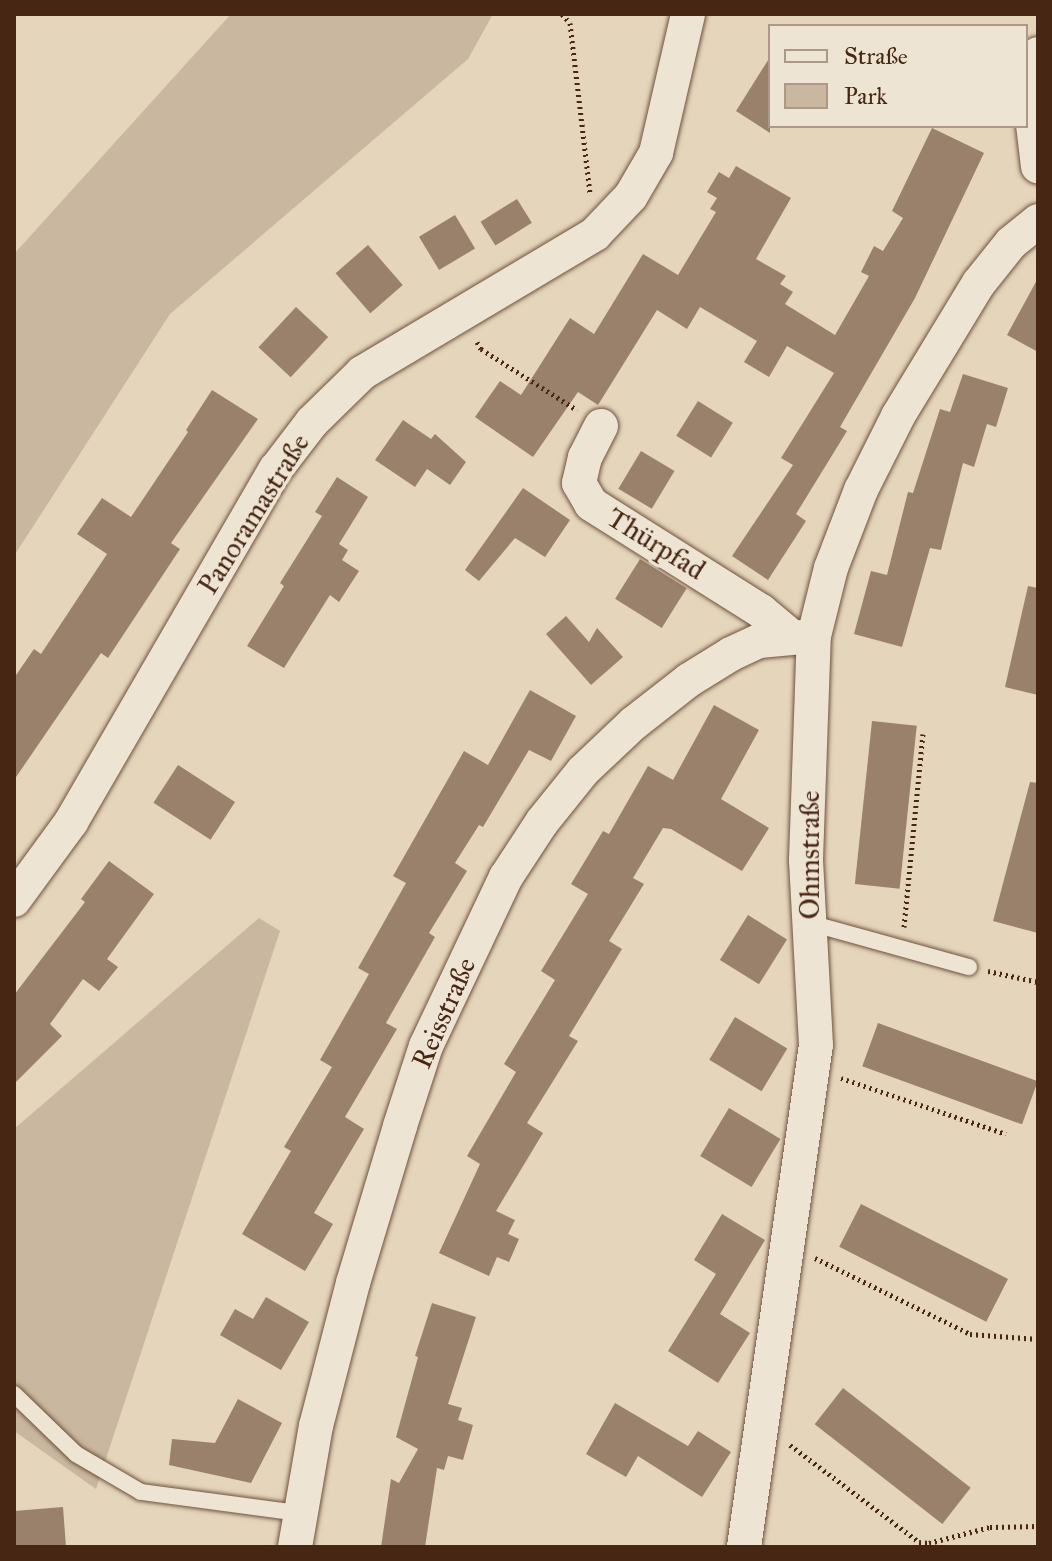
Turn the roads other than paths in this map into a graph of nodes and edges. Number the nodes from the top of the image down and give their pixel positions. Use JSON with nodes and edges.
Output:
{"nodes":[{"id":1,"x":688,"y":14,"type":"edge"},
{"id":2,"x":1038,"y":54,"type":"edge"},
{"id":3,"x":1038,"y":166,"type":"edge"},
{"id":4,"x":1038,"y":221,"type":"edge"},
{"id":5,"x":601,"y":426,"type":"road end"},
{"id":6,"x":802,"y":636,"type":"junction"},
{"id":7,"x":14,"y":900,"type":"edge"},
{"id":8,"x":810,"y":923,"type":"junction"},
{"id":9,"x":969,"y":967,"type":"road end"},
{"id":10,"x":14,"y":1394,"type":"edge"},
{"id":11,"x":299,"y":1513,"type":"junction"},
{"id":12,"x":295,"y":1547,"type":"edge"},
{"id":13,"x":744,"y":1547,"type":"edge"}],
"edges":[{"from":1,"to":7,"type":"street","name":"Panoramastraße"},
{"from":2,"to":3,"type":"street"},
{"from":4,"to":6,"type":"street","name":"Ohmstraße"},
{"from":5,"to":6,"type":"street","name":"Thürpfad"},
{"from":6,"to":8,"type":"street","name":"Ohmstraße"},
{"from":6,"to":11,"type":"street","name":"Reisstraße"},
{"from":8,"to":9,"type":"lane"},
{"from":8,"to":13,"type":"street","name":"Ohmstraße"},
{"from":10,"to":11,"type":"lane"},
{"from":11,"to":12,"type":"street","name":"Reisstraße"}]}
